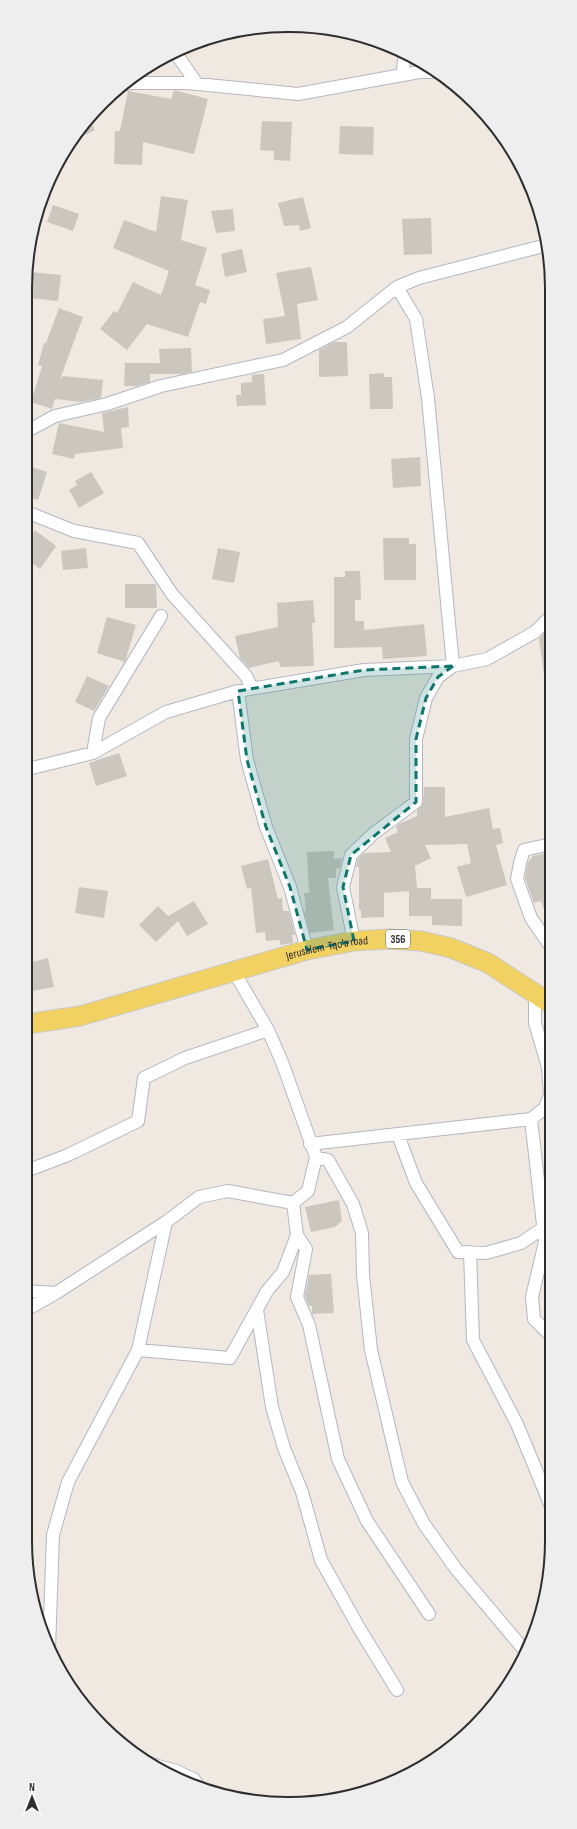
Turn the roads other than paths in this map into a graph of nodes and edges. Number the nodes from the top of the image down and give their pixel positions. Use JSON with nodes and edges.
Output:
{"nodes":[{"id":1,"x":179,"y":56,"type":"edge"},
{"id":2,"x":404,"y":59,"type":"edge"},
{"id":3,"x":426,"y":72,"type":"edge"},
{"id":4,"x":402,"y":75,"type":"junction"},
{"id":5,"x":135,"y":83,"type":"edge"},
{"id":6,"x":197,"y":84,"type":"junction"},
{"id":7,"x":541,"y":246,"type":"edge"},
{"id":8,"x":397,"y":287,"type":"junction"},
{"id":9,"x":32,"y":428,"type":"edge"},
{"id":10,"x":32,"y":514,"type":"edge"},
{"id":11,"x":161,"y":616,"type":"dead end"},
{"id":12,"x":545,"y":622,"type":"edge"},
{"id":13,"x":453,"y":666,"type":"junction"},
{"id":14,"x":252,"y":688,"type":"junction"},
{"id":15,"x":238,"y":691,"type":"junction"},
{"id":16,"x":93,"y":753,"type":"junction"},
{"id":17,"x":32,"y":768,"type":"edge"},
{"id":18,"x":545,"y":845,"type":"edge"},
{"id":19,"x":545,"y":938,"type":"edge"},
{"id":20,"x":354,"y":941,"type":"junction"},
{"id":21,"x":308,"y":950,"type":"junction"},
{"id":22,"x":233,"y":970,"type":"junction"},
{"id":23,"x":535,"y":994,"type":"junction"},
{"id":24,"x":545,"y":1000,"type":"edge"},
{"id":25,"x":32,"y":1023,"type":"edge"},
{"id":26,"x":268,"y":1030,"type":"junction"},
{"id":27,"x":545,"y":1057,"type":"edge"},
{"id":28,"x":545,"y":1108,"type":"edge"},
{"id":29,"x":531,"y":1119,"type":"junction"},
{"id":30,"x":398,"y":1135,"type":"junction"},
{"id":31,"x":310,"y":1144,"type":"junction"},
{"id":32,"x":316,"y":1157,"type":"junction"},
{"id":33,"x":32,"y":1169,"type":"edge"},
{"id":34,"x":293,"y":1203,"type":"junction"},
{"id":35,"x":166,"y":1222,"type":"junction"},
{"id":36,"x":543,"y":1228,"type":"junction"},
{"id":37,"x":297,"y":1235,"type":"junction"},
{"id":38,"x":545,"y":1242,"type":"edge"},
{"id":39,"x":545,"y":1242,"type":"edge"},
{"id":40,"x":470,"y":1252,"type":"junction"},
{"id":41,"x":32,"y":1291,"type":"edge"},
{"id":42,"x":56,"y":1293,"type":"junction"},
{"id":43,"x":32,"y":1307,"type":"edge"},
{"id":44,"x":257,"y":1310,"type":"junction"},
{"id":45,"x":545,"y":1330,"type":"edge"},
{"id":46,"x":138,"y":1350,"type":"junction"},
{"id":47,"x":545,"y":1493,"type":"edge"},
{"id":48,"x":430,"y":1614,"type":"dead end"},
{"id":49,"x":50,"y":1632,"type":"edge"},
{"id":50,"x":522,"y":1647,"type":"edge"},
{"id":51,"x":397,"y":1690,"type":"dead end"},
{"id":52,"x":161,"y":1764,"type":"edge"},
{"id":53,"x":198,"y":1780,"type":"edge"}],
"edges":[{"from":1,"to":6,"type":"street"},
{"from":2,"to":4,"type":"street"},
{"from":3,"to":4,"type":"street"},
{"from":4,"to":6,"type":"street"},
{"from":5,"to":6,"type":"street"},
{"from":7,"to":8,"type":"street"},
{"from":8,"to":9,"type":"street"},
{"from":8,"to":13,"type":"street"},
{"from":10,"to":14,"type":"street"},
{"from":11,"to":16,"type":"street"},
{"from":12,"to":13,"type":"street"},
{"from":13,"to":14,"type":"street"},
{"from":13,"to":20,"type":"street"},
{"from":14,"to":15,"type":"street"},
{"from":15,"to":16,"type":"street"},
{"from":15,"to":21,"type":"street"},
{"from":16,"to":17,"type":"street"},
{"from":18,"to":19,"type":"street"},
{"from":20,"to":21,"type":"main road","name":"Jerusalem-Tqo'a road","number":"356"},
{"from":20,"to":23,"type":"main road","name":"Jerusalem-Tqo'a road","number":"356"},
{"from":21,"to":22,"type":"main road","name":"Jerusalem-Tqo'a road","number":"356"},
{"from":22,"to":25,"type":"main road","number":"356"},
{"from":22,"to":26,"type":"street"},
{"from":23,"to":24,"type":"main road","name":"Jerusalem-Tqo'a road","number":"356"},
{"from":23,"to":27,"type":"street"},
{"from":26,"to":31,"type":"street"},
{"from":26,"to":33,"type":"street"},
{"from":28,"to":29,"type":"street"},
{"from":29,"to":30,"type":"street"},
{"from":29,"to":36,"type":"street"},
{"from":30,"to":31,"type":"street"},
{"from":30,"to":40,"type":"street"},
{"from":31,"to":32,"type":"street"},
{"from":32,"to":34,"type":"street"},
{"from":32,"to":50,"type":"street"},
{"from":34,"to":35,"type":"street"},
{"from":34,"to":37,"type":"street"},
{"from":35,"to":42,"type":"street"},
{"from":35,"to":46,"type":"street"},
{"from":36,"to":38,"type":"street"},
{"from":36,"to":40,"type":"street"},
{"from":37,"to":44,"type":"street"},
{"from":37,"to":48,"type":"street"},
{"from":39,"to":45,"type":"street"},
{"from":40,"to":47,"type":"street"},
{"from":41,"to":42,"type":"street"},
{"from":42,"to":43,"type":"street"},
{"from":44,"to":46,"type":"street"},
{"from":44,"to":51,"type":"street"},
{"from":46,"to":49,"type":"street"},
{"from":52,"to":53,"type":"lane"}]}
